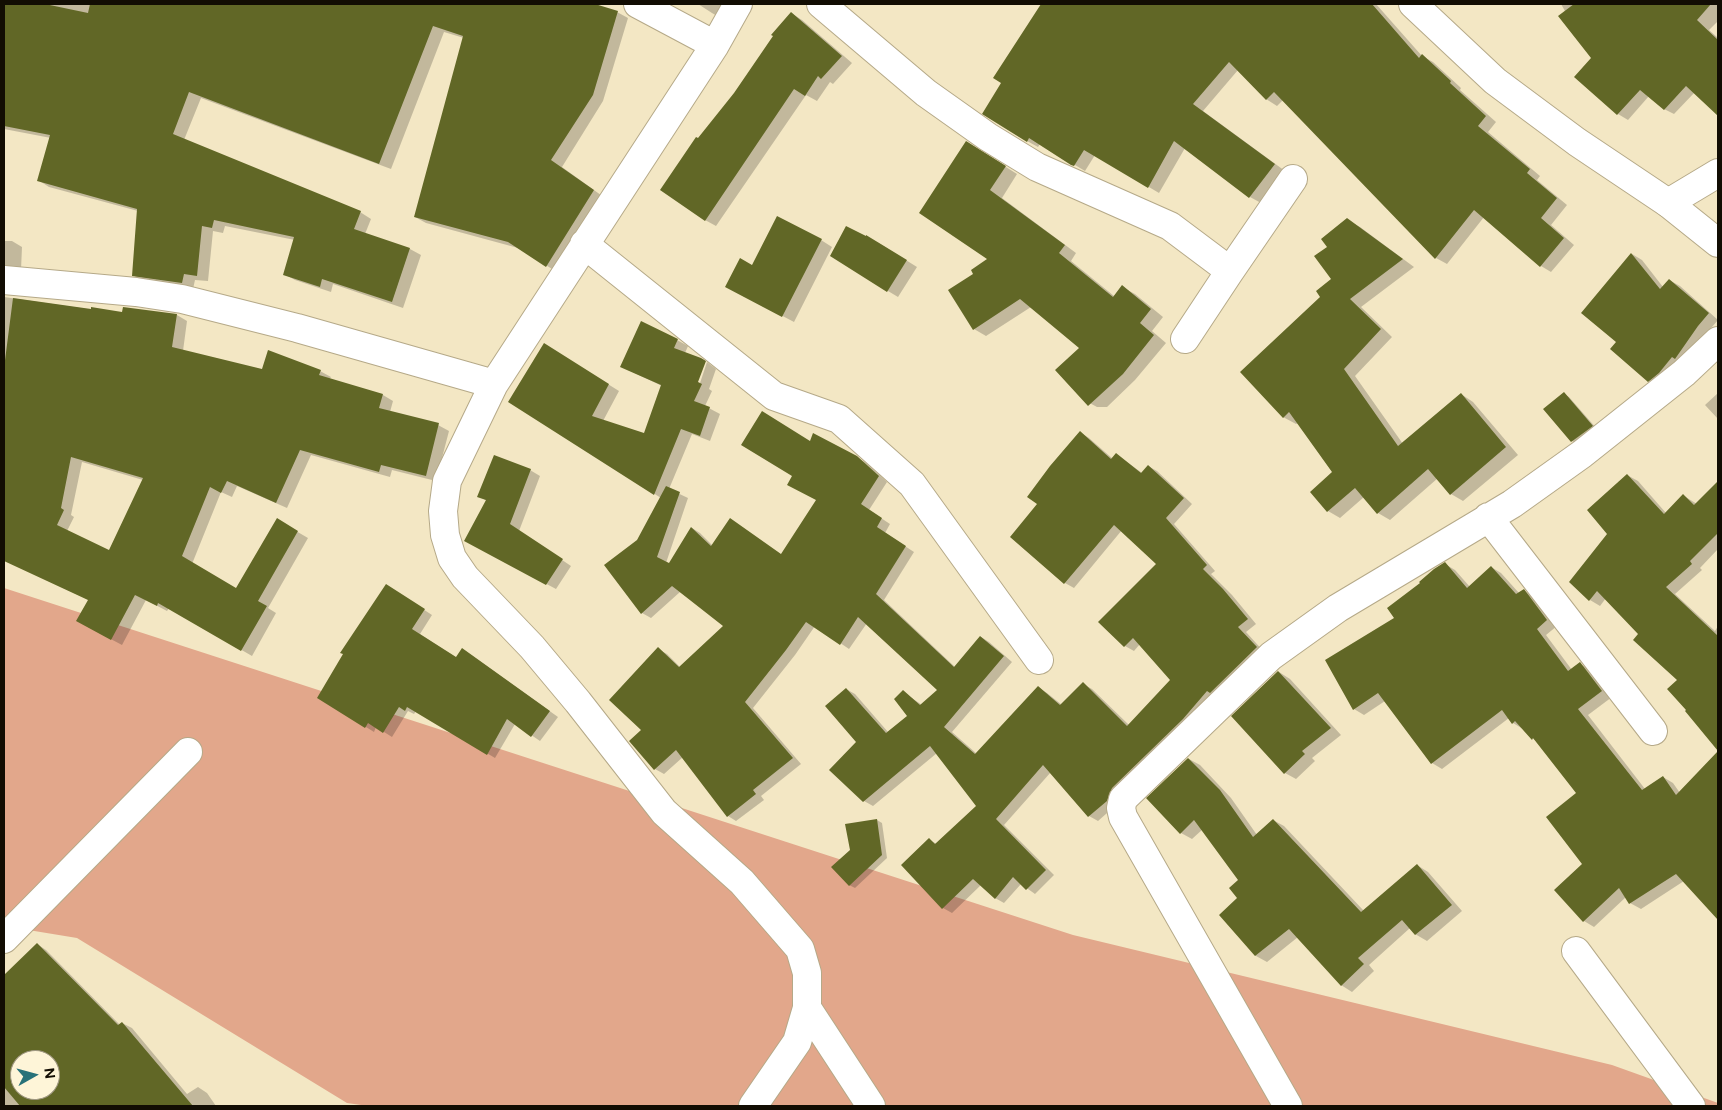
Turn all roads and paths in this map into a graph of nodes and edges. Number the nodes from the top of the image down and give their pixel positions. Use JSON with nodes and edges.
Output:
{"nodes":[{"id":1,"x":638,"y":4,"type":"edge"},
{"id":2,"x":738,"y":4,"type":"edge"},
{"id":3,"x":821,"y":4,"type":"edge"},
{"id":4,"x":1413,"y":4,"type":"edge"},
{"id":5,"x":715,"y":45,"type":"junction"},
{"id":6,"x":1718,"y":173,"type":"edge"},
{"id":7,"x":1293,"y":179,"type":"dead end"},
{"id":8,"x":1668,"y":203,"type":"junction"},
{"id":9,"x":1718,"y":242,"type":"edge"},
{"id":10,"x":584,"y":244,"type":"junction"},
{"id":11,"x":1230,"y":271,"type":"junction"},
{"id":12,"x":4,"y":280,"type":"edge"},
{"id":13,"x":1185,"y":339,"type":"dead end"},
{"id":14,"x":1718,"y":341,"type":"edge"},
{"id":15,"x":494,"y":384,"type":"junction"},
{"id":16,"x":1488,"y":517,"type":"junction"},
{"id":17,"x":1039,"y":660,"type":"dead end"},
{"id":18,"x":1653,"y":731,"type":"dead end"},
{"id":19,"x":188,"y":752,"type":"dead end"},
{"id":20,"x":4,"y":939,"type":"edge"},
{"id":21,"x":1576,"y":951,"type":"dead end"},
{"id":22,"x":807,"y":1008,"type":"junction"},
{"id":23,"x":753,"y":1106,"type":"edge"},
{"id":24,"x":871,"y":1106,"type":"edge"},
{"id":25,"x":1288,"y":1106,"type":"edge"},
{"id":26,"x":1691,"y":1106,"type":"edge"}],
"edges":[{"from":1,"to":5,"type":"street"},
{"from":2,"to":5,"type":"street"},
{"from":3,"to":11,"type":"street"},
{"from":4,"to":8,"type":"street"},
{"from":5,"to":10,"type":"street"},
{"from":6,"to":8,"type":"street"},
{"from":7,"to":11,"type":"street"},
{"from":8,"to":9,"type":"street"},
{"from":10,"to":15,"type":"street"},
{"from":10,"to":17,"type":"street"},
{"from":11,"to":13,"type":"street"},
{"from":12,"to":15,"type":"street"},
{"from":14,"to":16,"type":"street"},
{"from":15,"to":22,"type":"street"},
{"from":16,"to":18,"type":"street"},
{"from":16,"to":25,"type":"street"},
{"from":19,"to":20,"type":"street"},
{"from":21,"to":26,"type":"street"},
{"from":22,"to":23,"type":"street"},
{"from":22,"to":24,"type":"street"}]}
